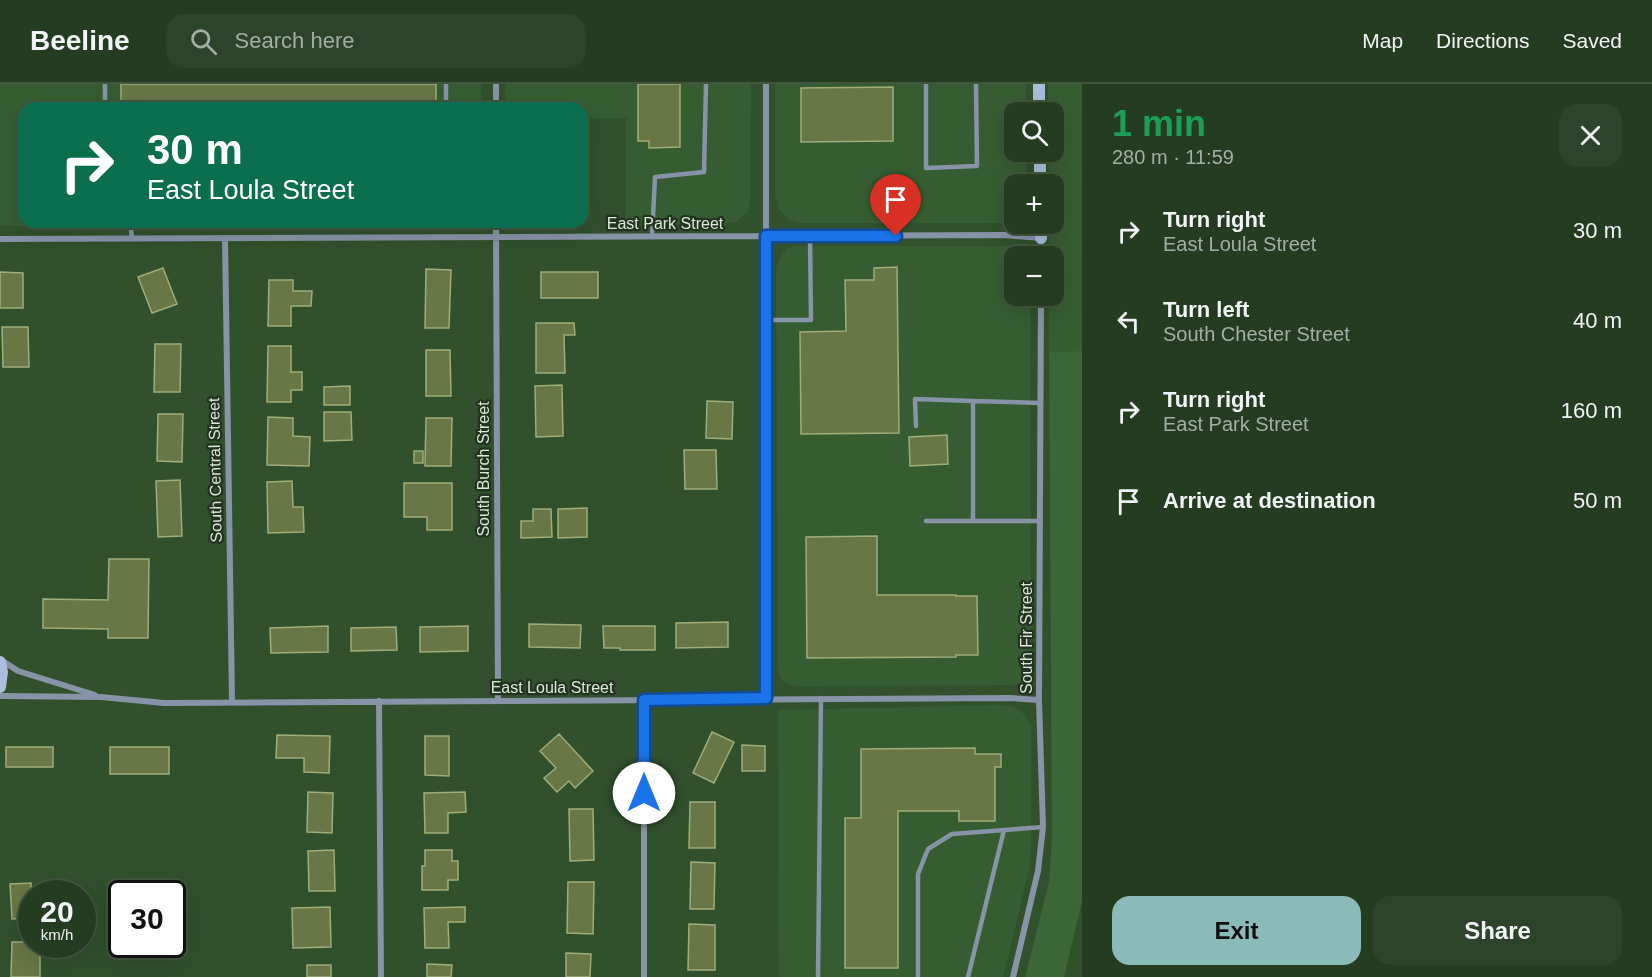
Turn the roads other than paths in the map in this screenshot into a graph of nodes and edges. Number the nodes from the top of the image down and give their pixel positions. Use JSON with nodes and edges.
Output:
{"nodes":[{"id":1,"x":105,"y":84,"type":"edge"},
{"id":2,"x":446,"y":84,"type":"edge"},
{"id":3,"x":496,"y":84,"type":"edge"},
{"id":4,"x":706,"y":84,"type":"edge"},
{"id":5,"x":766,"y":84,"type":"edge"},
{"id":6,"x":926,"y":84,"type":"edge"},
{"id":7,"x":976,"y":84,"type":"edge"},
{"id":8,"x":1039,"y":84,"type":"edge"},
{"id":9,"x":105,"y":102,"type":"edge"},
{"id":10,"x":446,"y":102,"type":"edge"},
{"id":11,"x":496,"y":102,"type":"edge"},
{"id":12,"x":1039,"y":102,"type":"edge"},
{"id":13,"x":131,"y":228,"type":"edge"},
{"id":14,"x":496,"y":228,"type":"edge"},
{"id":15,"x":1041,"y":234,"type":"edge"},
{"id":16,"x":766,"y":236,"type":"junction"},
{"id":17,"x":810,"y":236,"type":"junction"},
{"id":18,"x":496,"y":237,"type":"junction"},
{"id":19,"x":652,"y":237,"type":"junction"},
{"id":20,"x":132,"y":238,"type":"junction"},
{"id":21,"x":225,"y":238,"type":"junction"},
{"id":22,"x":1041,"y":238,"type":"junction"},
{"id":23,"x":0,"y":239,"type":"edge"},
{"id":24,"x":1041,"y":246,"type":"edge"},
{"id":25,"x":1041,"y":306,"type":"edge"},
{"id":26,"x":766,"y":320,"type":"junction"},
{"id":27,"x":973,"y":401,"type":"junction"},
{"id":28,"x":1040,"y":403,"type":"junction"},
{"id":29,"x":916,"y":426,"type":"dead end"},
{"id":30,"x":926,"y":521,"type":"dead end"},
{"id":31,"x":973,"y":521,"type":"junction"},
{"id":32,"x":1040,"y":521,"type":"junction"},
{"id":33,"x":0,"y":661,"type":"edge"},
{"id":34,"x":0,"y":687,"type":"edge"},
{"id":35,"x":0,"y":696,"type":"edge"},
{"id":36,"x":101,"y":697,"type":"junction"},
{"id":37,"x":766,"y":698,"type":"junction"},
{"id":38,"x":821,"y":698,"type":"junction"},
{"id":39,"x":644,"y":700,"type":"junction"},
{"id":40,"x":1039,"y":700,"type":"junction"},
{"id":41,"x":232,"y":701,"type":"junction"},
{"id":42,"x":380,"y":701,"type":"junction"},
{"id":43,"x":498,"y":701,"type":"junction"},
{"id":44,"x":1042,"y":827,"type":"junction"},
{"id":45,"x":1004,"y":830,"type":"junction"},
{"id":46,"x":381,"y":977,"type":"edge"},
{"id":47,"x":644,"y":977,"type":"edge"},
{"id":48,"x":818,"y":977,"type":"edge"},
{"id":49,"x":918,"y":977,"type":"edge"},
{"id":50,"x":968,"y":977,"type":"edge"},
{"id":51,"x":1013,"y":977,"type":"edge"}],
"edges":[{"from":1,"to":9,"type":"lane"},
{"from":2,"to":10,"type":"lane"},
{"from":3,"to":11,"type":"street"},
{"from":4,"to":19,"type":"lane"},
{"from":5,"to":16,"type":"street"},
{"from":6,"to":7,"type":"lane"},
{"from":8,"to":12,"type":"street"},
{"from":13,"to":20,"type":"lane"},
{"from":14,"to":18,"type":"street","name":"South Burch Street"},
{"from":15,"to":22,"type":"street"},
{"from":16,"to":17,"type":"street","name":"East Park Street"},
{"from":16,"to":19,"type":"street","name":"East Park Street"},
{"from":16,"to":26,"type":"street"},
{"from":17,"to":22,"type":"street","name":"East Park Street"},
{"from":17,"to":26,"type":"lane"},
{"from":18,"to":19,"type":"street","name":"East Park Street"},
{"from":18,"to":21,"type":"street","name":"East Park Street"},
{"from":18,"to":43,"type":"street","name":"South Burch Street"},
{"from":20,"to":21,"type":"street","name":"East Park Street"},
{"from":20,"to":23,"type":"street","name":"East Park Street"},
{"from":21,"to":41,"type":"street","name":"South Central Street"},
{"from":22,"to":24,"type":"street"},
{"from":25,"to":28,"type":"street","name":"South Fir Street"},
{"from":26,"to":37,"type":"street"},
{"from":27,"to":28,"type":"lane"},
{"from":27,"to":29,"type":"lane"},
{"from":27,"to":31,"type":"lane"},
{"from":28,"to":32,"type":"street","name":"South Fir Street"},
{"from":30,"to":31,"type":"lane"},
{"from":31,"to":32,"type":"lane"},
{"from":32,"to":40,"type":"street","name":"South Fir Street"},
{"from":33,"to":34,"type":"street"},
{"from":33,"to":36,"type":"street","name":"East Loula Street"},
{"from":35,"to":36,"type":"street","name":"East Loula Street"},
{"from":36,"to":41,"type":"street","name":"East Loula Street"},
{"from":37,"to":38,"type":"street","name":"East Loula Street"},
{"from":37,"to":39,"type":"street","name":"East Loula Street"},
{"from":38,"to":40,"type":"street","name":"East Loula Street"},
{"from":38,"to":48,"type":"lane"},
{"from":39,"to":43,"type":"street","name":"East Loula Street"},
{"from":39,"to":47,"type":"street"},
{"from":40,"to":44,"type":"street","name":"South Fir Street"},
{"from":41,"to":42,"type":"street","name":"East Loula Street"},
{"from":42,"to":43,"type":"street","name":"East Loula Street"},
{"from":42,"to":46,"type":"street"},
{"from":44,"to":45,"type":"lane"},
{"from":44,"to":51,"type":"street","name":"South Fir Street"},
{"from":45,"to":49,"type":"lane"},
{"from":45,"to":50,"type":"lane"}]}
